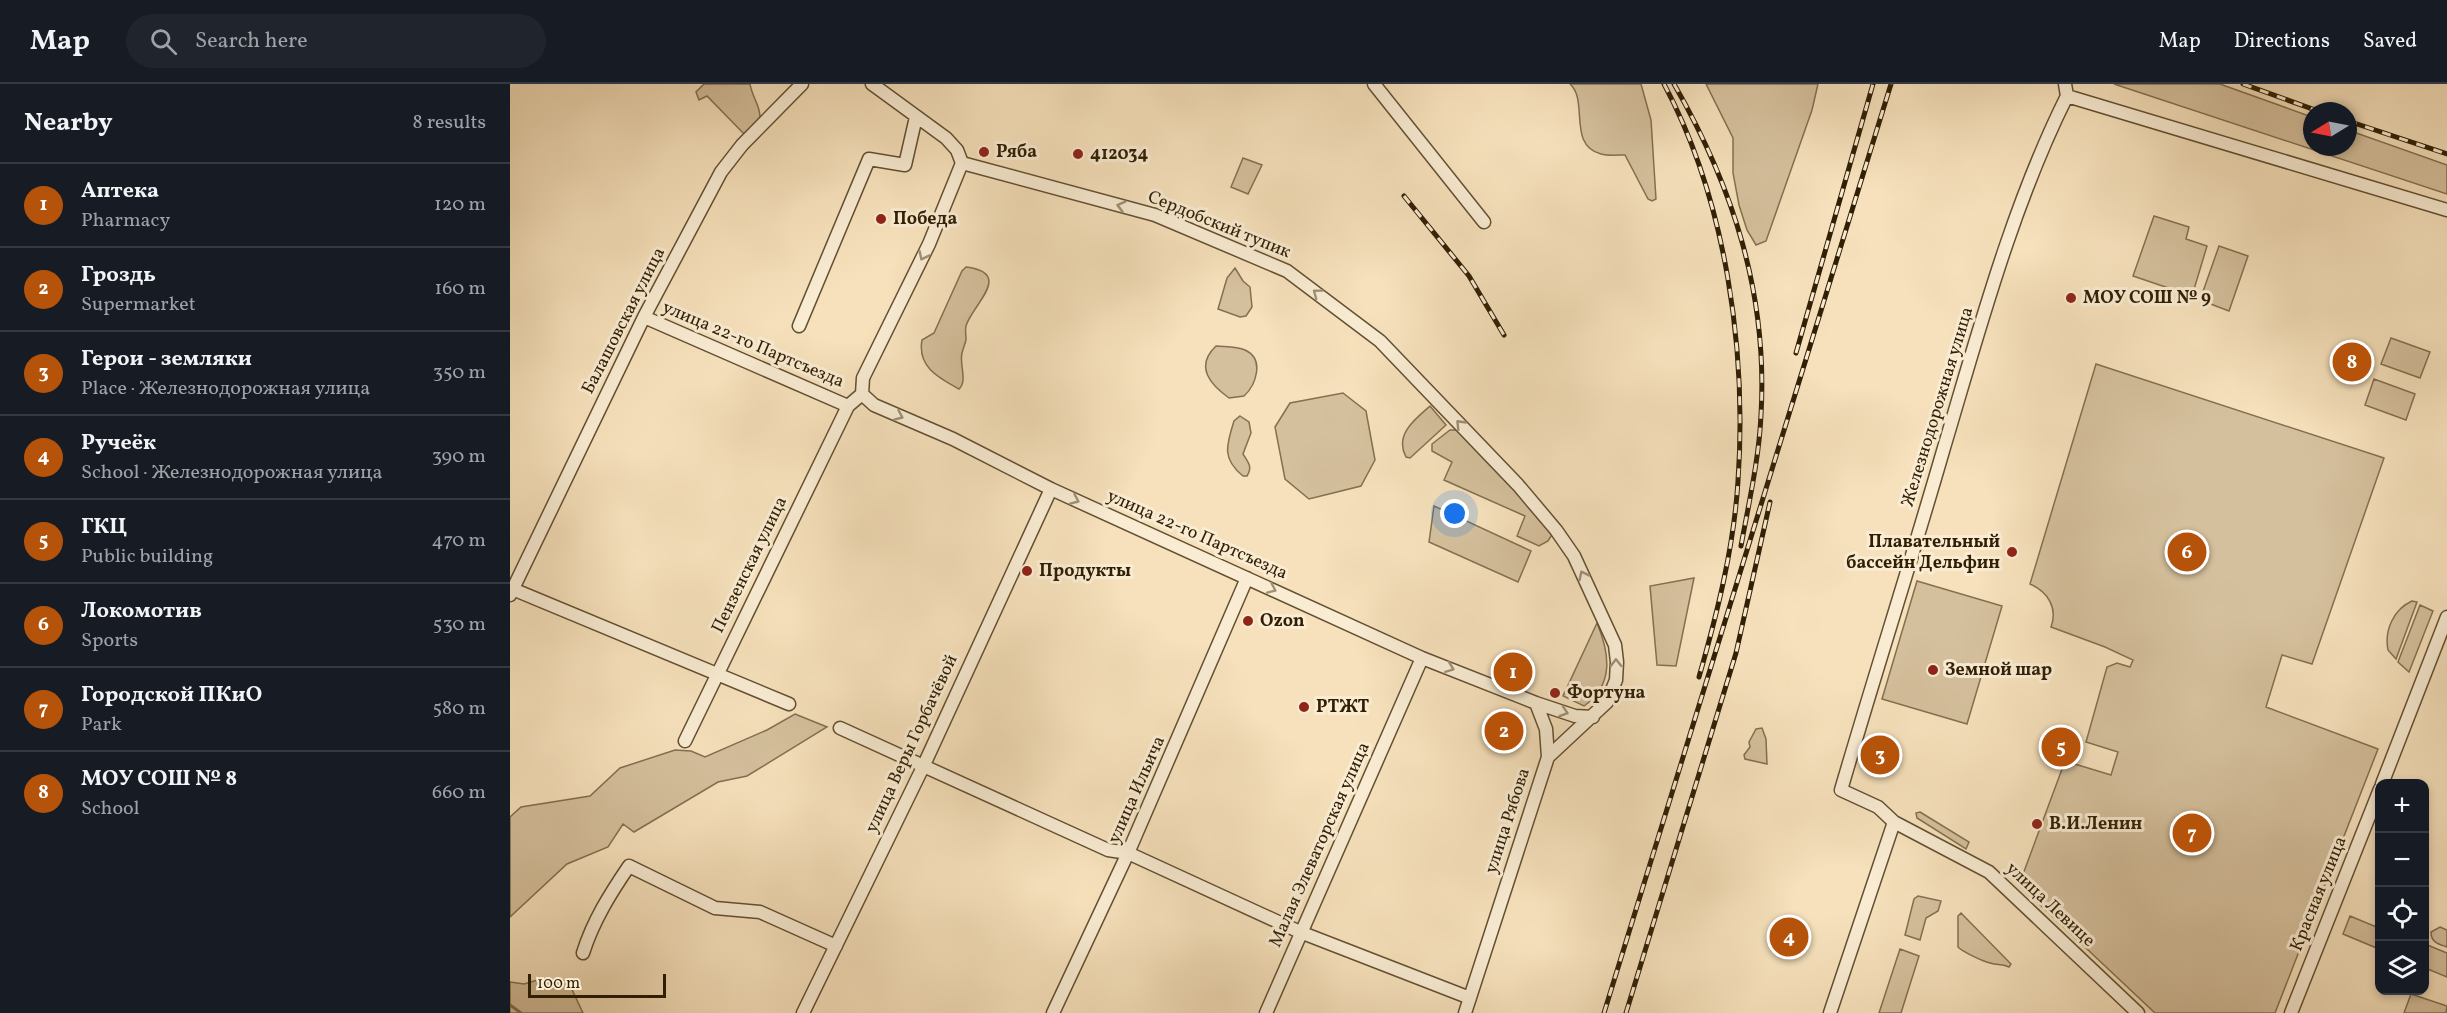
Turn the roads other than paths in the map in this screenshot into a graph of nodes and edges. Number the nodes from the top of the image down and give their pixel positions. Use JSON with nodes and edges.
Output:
{"nodes":[{"id":1,"x":802,"y":84,"type":"edge"},
{"id":2,"x":872,"y":84,"type":"edge"},
{"id":3,"x":1374,"y":84,"type":"edge"},
{"id":4,"x":2066,"y":90,"type":"edge"},
{"id":5,"x":916,"y":117,"type":"junction"},
{"id":6,"x":962,"y":163,"type":"junction"},
{"id":7,"x":2447,"y":210,"type":"edge"},
{"id":8,"x":1484,"y":222,"type":"dead end"},
{"id":9,"x":644,"y":317,"type":"junction"},
{"id":10,"x":799,"y":326,"type":"dead end"},
{"id":11,"x":862,"y":394,"type":"junction"},
{"id":12,"x":848,"y":406,"type":"junction"},
{"id":13,"x":1051,"y":489,"type":"junction"},
{"id":14,"x":1247,"y":578,"type":"junction"},
{"id":15,"x":511,"y":590,"type":"edge"},
{"id":16,"x":2447,"y":617,"type":"edge"},
{"id":17,"x":1609,"y":627,"type":"joint"},
{"id":18,"x":2443,"y":641,"type":"edge"},
{"id":19,"x":1422,"y":658,"type":"junction"},
{"id":20,"x":717,"y":674,"type":"junction"},
{"id":21,"x":1536,"y":703,"type":"junction"},
{"id":22,"x":789,"y":704,"type":"dead end"},
{"id":23,"x":1593,"y":717,"type":"junction"},
{"id":24,"x":840,"y":728,"type":"dead end"},
{"id":25,"x":685,"y":741,"type":"dead end"},
{"id":26,"x":1548,"y":757,"type":"junction"},
{"id":27,"x":922,"y":767,"type":"junction"},
{"id":28,"x":2384,"y":779,"type":"edge"},
{"id":29,"x":2375,"y":799,"type":"edge"},
{"id":30,"x":1894,"y":822,"type":"junction"},
{"id":31,"x":1128,"y":853,"type":"junction"},
{"id":32,"x":1300,"y":932,"type":"junction"},
{"id":33,"x":836,"y":946,"type":"junction"},
{"id":34,"x":583,"y":953,"type":"dead end"},
{"id":35,"x":1470,"y":998,"type":"junction"},
{"id":36,"x":803,"y":1013,"type":"edge"},
{"id":37,"x":1053,"y":1013,"type":"edge"},
{"id":38,"x":1266,"y":1013,"type":"edge"},
{"id":39,"x":1465,"y":1013,"type":"edge"},
{"id":40,"x":1830,"y":1013,"type":"edge"},
{"id":41,"x":2138,"y":1013,"type":"edge"},
{"id":42,"x":2291,"y":1013,"type":"edge"}],
"edges":[{"from":1,"to":9,"type":"street","name":"Балашовская улица"},
{"from":2,"to":5,"type":"street"},
{"from":3,"to":8,"type":"street"},
{"from":4,"to":7,"type":"street"},
{"from":4,"to":30,"type":"street","name":"Железнодорожная улица"},
{"from":5,"to":6,"type":"street"},
{"from":5,"to":10,"type":"street"},
{"from":6,"to":11,"type":"street","name":"улица 22-го Партсъезда","one_way":true},
{"from":17,"to":6,"type":"street","name":"Сердобский тупик","one_way":true},
{"from":9,"to":12,"type":"street","name":"улица 22-го Партсъезда"},
{"from":9,"to":15,"type":"street","name":"Балашовская улица"},
{"from":11,"to":12,"type":"street"},
{"from":11,"to":13,"type":"street","name":"улица 22-го Партсъезда","one_way":true},
{"from":12,"to":20,"type":"street","name":"Пензенская улица"},
{"from":13,"to":14,"type":"street","name":"улица 22-го Партсъезда","one_way":true},
{"from":13,"to":27,"type":"street","name":"улица Веры Горбачёвой"},
{"from":14,"to":19,"type":"street","name":"улица 22-го Партсъезда","one_way":true},
{"from":14,"to":31,"type":"street","name":"улица Ильича"},
{"from":15,"to":20,"type":"street"},
{"from":16,"to":18,"type":"street"},
{"from":23,"to":17,"type":"street","name":"улица Рябова","one_way":true},
{"from":18,"to":28,"type":"street"},
{"from":19,"to":21,"type":"street","name":"улица 22-го Партсъезда","one_way":true},
{"from":19,"to":32,"type":"street","name":"Малая Элеваторская улица"},
{"from":20,"to":22,"type":"street"},
{"from":20,"to":25,"type":"street","name":"Пензенская улица"},
{"from":21,"to":23,"type":"street","name":"улица 22-го Партсъезда","one_way":true},
{"from":21,"to":26,"type":"street"},
{"from":23,"to":26,"type":"street","name":"улица Рябова"},
{"from":24,"to":27,"type":"street"},
{"from":26,"to":35,"type":"street","name":"улица Рябова"},
{"from":27,"to":31,"type":"street"},
{"from":27,"to":33,"type":"street","name":"улица Веры Горбачёвой"},
{"from":29,"to":42,"type":"street","name":"Красная улица"},
{"from":30,"to":40,"type":"street"},
{"from":30,"to":41,"type":"street","name":"улица Левице"},
{"from":31,"to":32,"type":"street"},
{"from":31,"to":37,"type":"street","name":"улица Ильича"},
{"from":32,"to":35,"type":"street"},
{"from":32,"to":38,"type":"street","name":"Малая Элеваторская улица"},
{"from":33,"to":34,"type":"street"},
{"from":33,"to":36,"type":"street","name":"улица Веры Горбачёвой"},
{"from":35,"to":39,"type":"street","name":"улица Рябова"}]}
